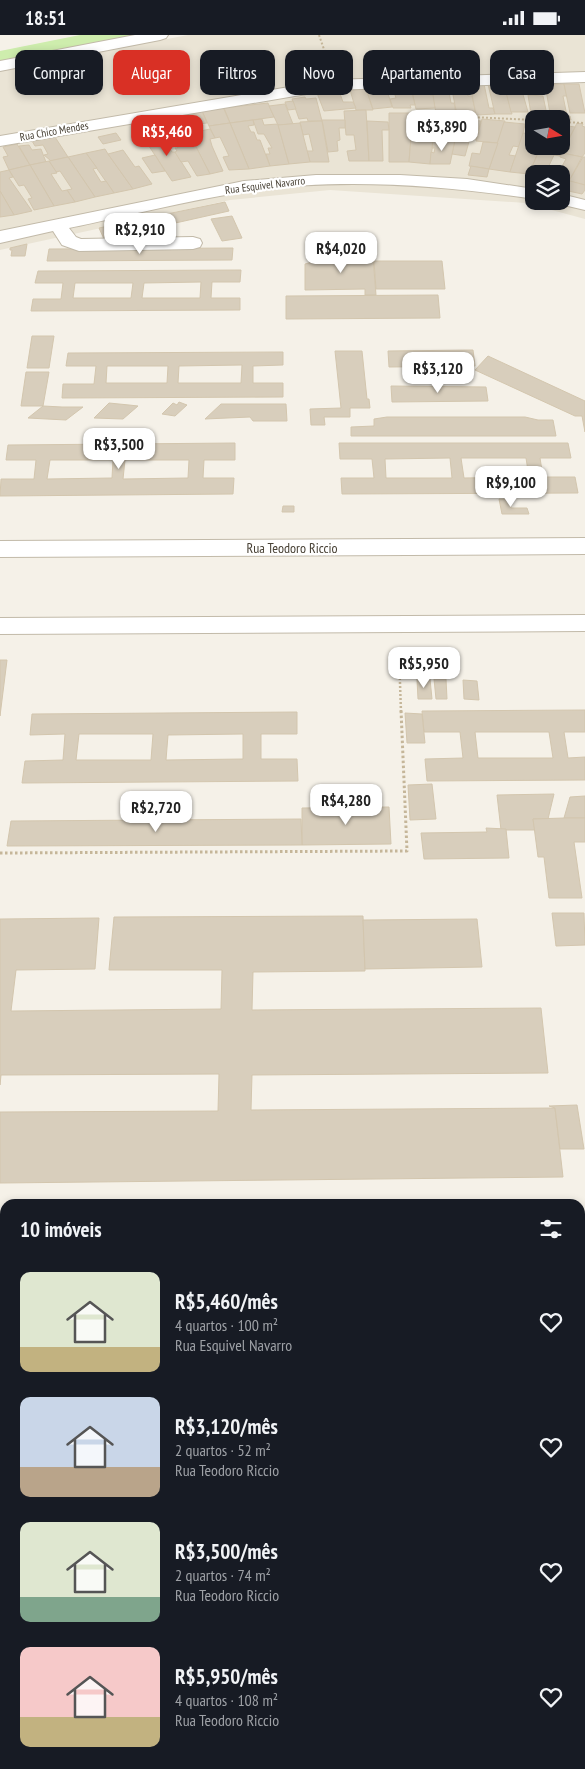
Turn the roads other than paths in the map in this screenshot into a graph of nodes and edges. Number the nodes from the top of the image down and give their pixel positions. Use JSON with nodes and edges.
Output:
{"nodes":[{"id":1,"x":160,"y":35,"type":"edge"},
{"id":2,"x":0,"y":66,"type":"edge"},
{"id":3,"x":585,"y":77,"type":"edge"},
{"id":4,"x":0,"y":141,"type":"edge"},
{"id":5,"x":525,"y":193,"type":"edge"},
{"id":6,"x":570,"y":201,"type":"edge"},
{"id":7,"x":585,"y":205,"type":"edge"},
{"id":8,"x":58,"y":225,"type":"junction"},
{"id":9,"x":0,"y":237,"type":"edge"},
{"id":10,"x":193,"y":243,"type":"dead end"},
{"id":11,"x":585,"y":546,"type":"edge"},
{"id":12,"x":0,"y":549,"type":"edge"},
{"id":13,"x":585,"y":623,"type":"edge"},
{"id":14,"x":0,"y":626,"type":"edge"}],
"edges":[{"from":1,"to":2,"type":"street"},
{"from":3,"to":4,"type":"street","name":"Rua Chico Mendes"},
{"from":5,"to":8,"type":"street","name":"Rua Esquivel Navarro"},
{"from":6,"to":7,"type":"street"},
{"from":8,"to":9,"type":"street","name":"Rua Esquivel Navarro"},
{"from":8,"to":10,"type":"street"},
{"from":11,"to":12,"type":"street","name":"Rua Teodoro Riccio"},
{"from":13,"to":14,"type":"street"}]}
